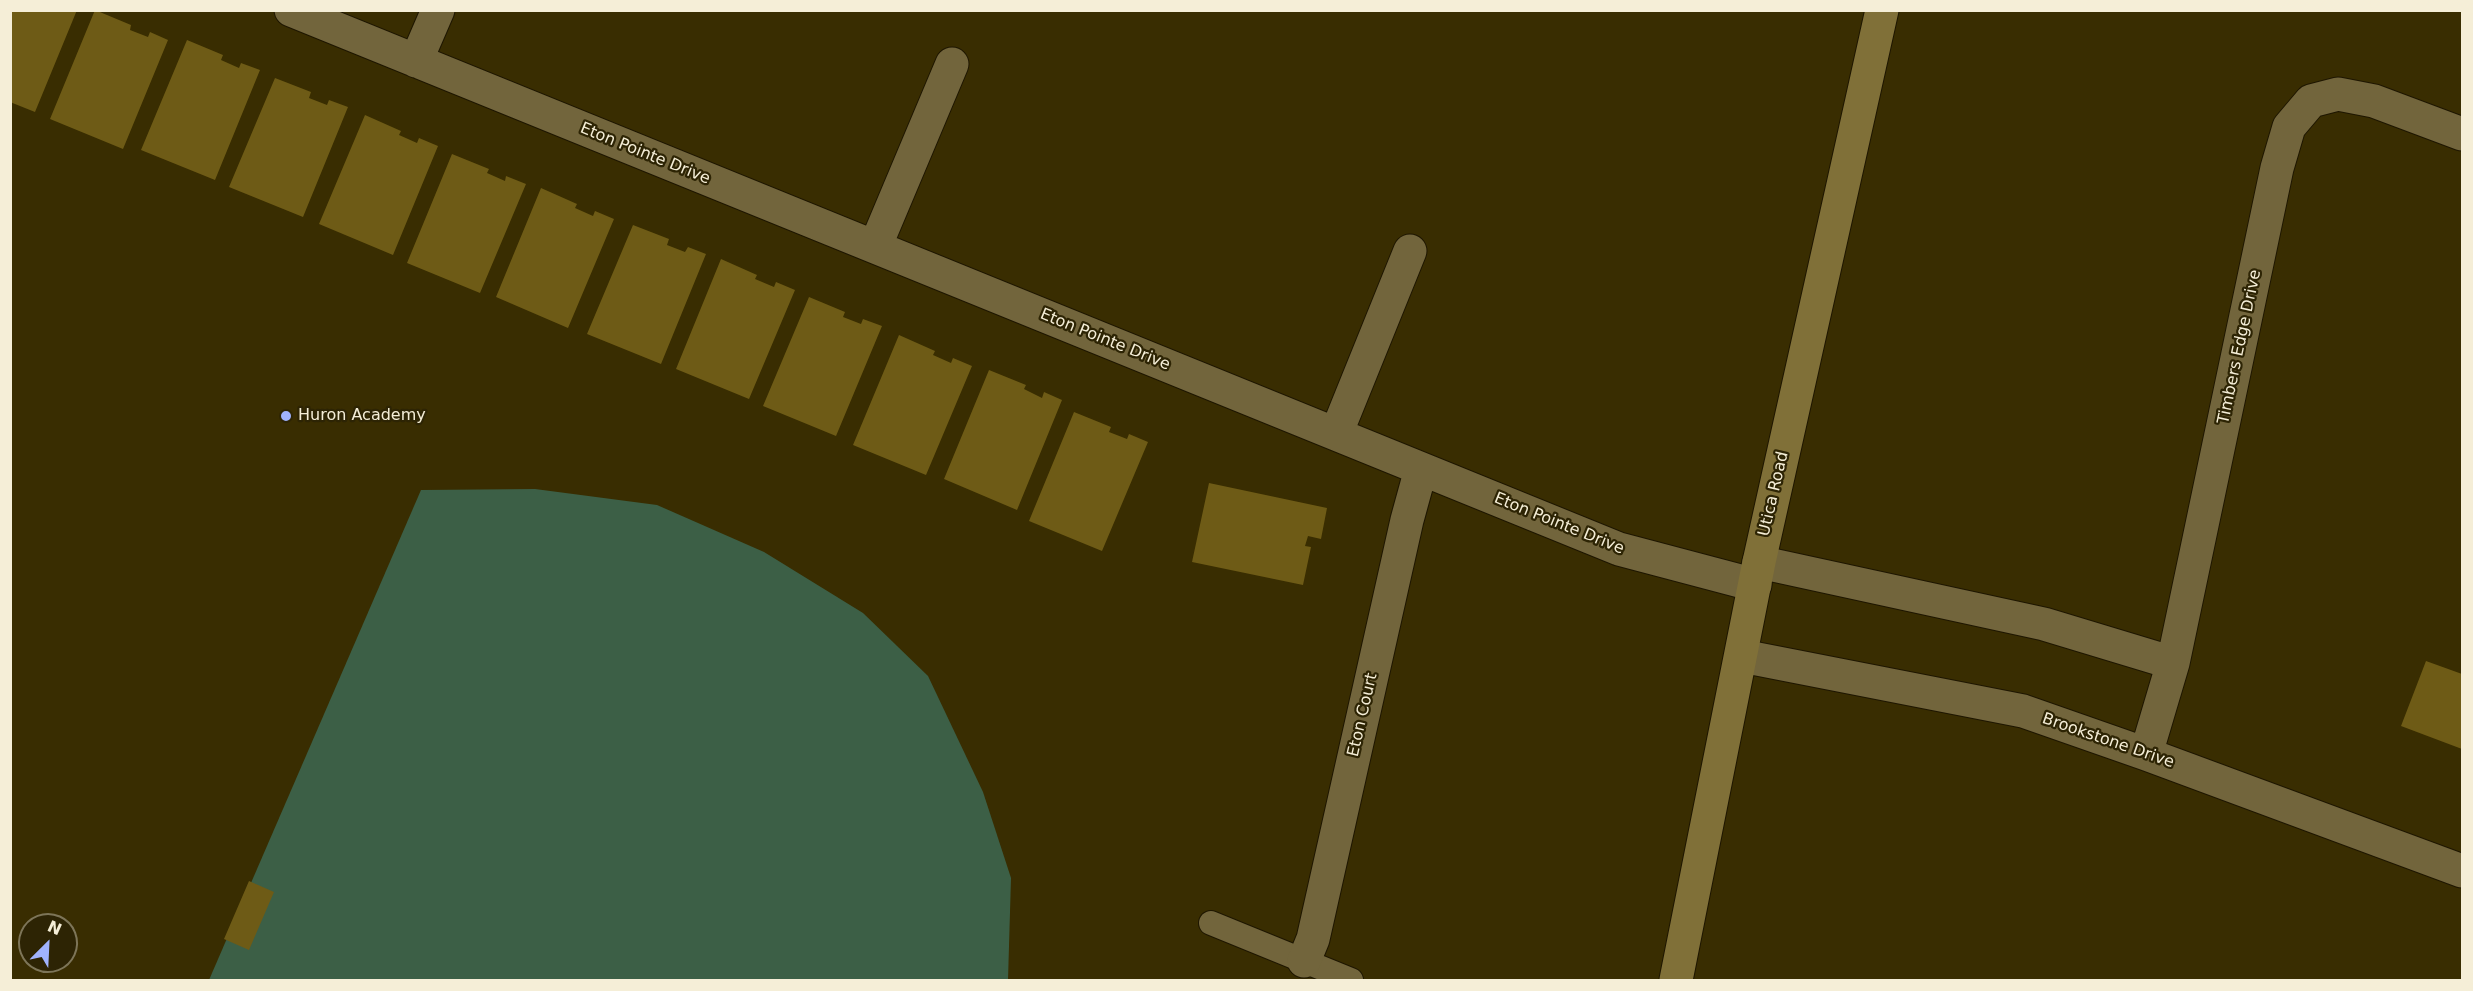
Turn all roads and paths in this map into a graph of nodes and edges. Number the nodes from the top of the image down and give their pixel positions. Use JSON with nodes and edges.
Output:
{"nodes":[{"id":1,"x":291,"y":10,"type":"edge"},
{"id":2,"x":438,"y":10,"type":"edge"},
{"id":3,"x":1882,"y":10,"type":"edge"},
{"id":4,"x":416,"y":61,"type":"junction"},
{"id":5,"x":952,"y":64,"type":"dead end"},
{"id":6,"x":2463,"y":134,"type":"edge"},
{"id":7,"x":874,"y":247,"type":"junction"},
{"id":8,"x":1410,"y":251,"type":"dead end"},
{"id":9,"x":1336,"y":434,"type":"junction"},
{"id":10,"x":1421,"y":469,"type":"junction"},
{"id":11,"x":1757,"y":574,"type":"junction"},
{"id":12,"x":1742,"y":656,"type":"junction"},
{"id":13,"x":2173,"y":663,"type":"junction"},
{"id":14,"x":2146,"y":754,"type":"junction"},
{"id":15,"x":2463,"y":871,"type":"edge"},
{"id":16,"x":1211,"y":923,"type":"dead end"},
{"id":17,"x":1304,"y":961,"type":"junction"},
{"id":18,"x":1351,"y":981,"type":"edge"},
{"id":19,"x":1676,"y":981,"type":"edge"}],
"edges":[{"from":1,"to":4,"type":"street","name":"Eton Pointe Drive"},
{"from":2,"to":4,"type":"street"},
{"from":3,"to":11,"type":"main road","name":"Utica Road"},
{"from":4,"to":7,"type":"street","name":"Eton Pointe Drive"},
{"from":5,"to":7,"type":"street"},
{"from":6,"to":13,"type":"street","name":"Timbers Edge Drive"},
{"from":7,"to":9,"type":"street","name":"Eton Pointe Drive"},
{"from":8,"to":9,"type":"street"},
{"from":9,"to":10,"type":"street","name":"Eton Pointe Drive"},
{"from":10,"to":11,"type":"street","name":"Eton Pointe Drive"},
{"from":10,"to":17,"type":"street","name":"Eton Court"},
{"from":11,"to":12,"type":"main road","name":"Utica Road"},
{"from":11,"to":13,"type":"street"},
{"from":12,"to":14,"type":"street","name":"Brookstone Drive"},
{"from":12,"to":19,"type":"main road","name":"Utica Road"},
{"from":13,"to":14,"type":"street","name":"Timbers Edge Drive"},
{"from":14,"to":15,"type":"street","name":"Brookstone Drive"},
{"from":16,"to":17,"type":"lane"},
{"from":17,"to":18,"type":"lane"}]}
